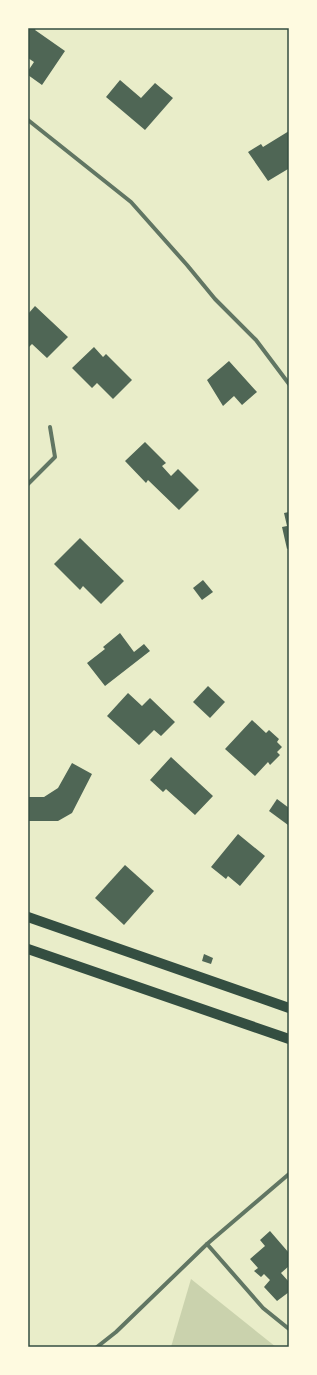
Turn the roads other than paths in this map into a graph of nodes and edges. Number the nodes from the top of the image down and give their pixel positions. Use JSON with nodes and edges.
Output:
{"nodes":[{"id":1,"x":28,"y":120,"type":"edge"},
{"id":2,"x":289,"y":384,"type":"edge"},
{"id":3,"x":50,"y":427,"type":"dead end"},
{"id":4,"x":28,"y":484,"type":"edge"},
{"id":5,"x":28,"y":917,"type":"edge"},
{"id":6,"x":28,"y":949,"type":"edge"},
{"id":7,"x":289,"y":1008,"type":"edge"},
{"id":8,"x":289,"y":1039,"type":"edge"},
{"id":9,"x":289,"y":1174,"type":"edge"},
{"id":10,"x":207,"y":1244,"type":"junction"},
{"id":11,"x":289,"y":1329,"type":"edge"},
{"id":12,"x":97,"y":1347,"type":"edge"}],
"edges":[{"from":1,"to":2,"type":"street"},
{"from":3,"to":4,"type":"street"},
{"from":5,"to":7,"type":"main road"},
{"from":6,"to":8,"type":"main road"},
{"from":9,"to":10,"type":"street"},
{"from":10,"to":11,"type":"street"},
{"from":10,"to":12,"type":"street"}]}
